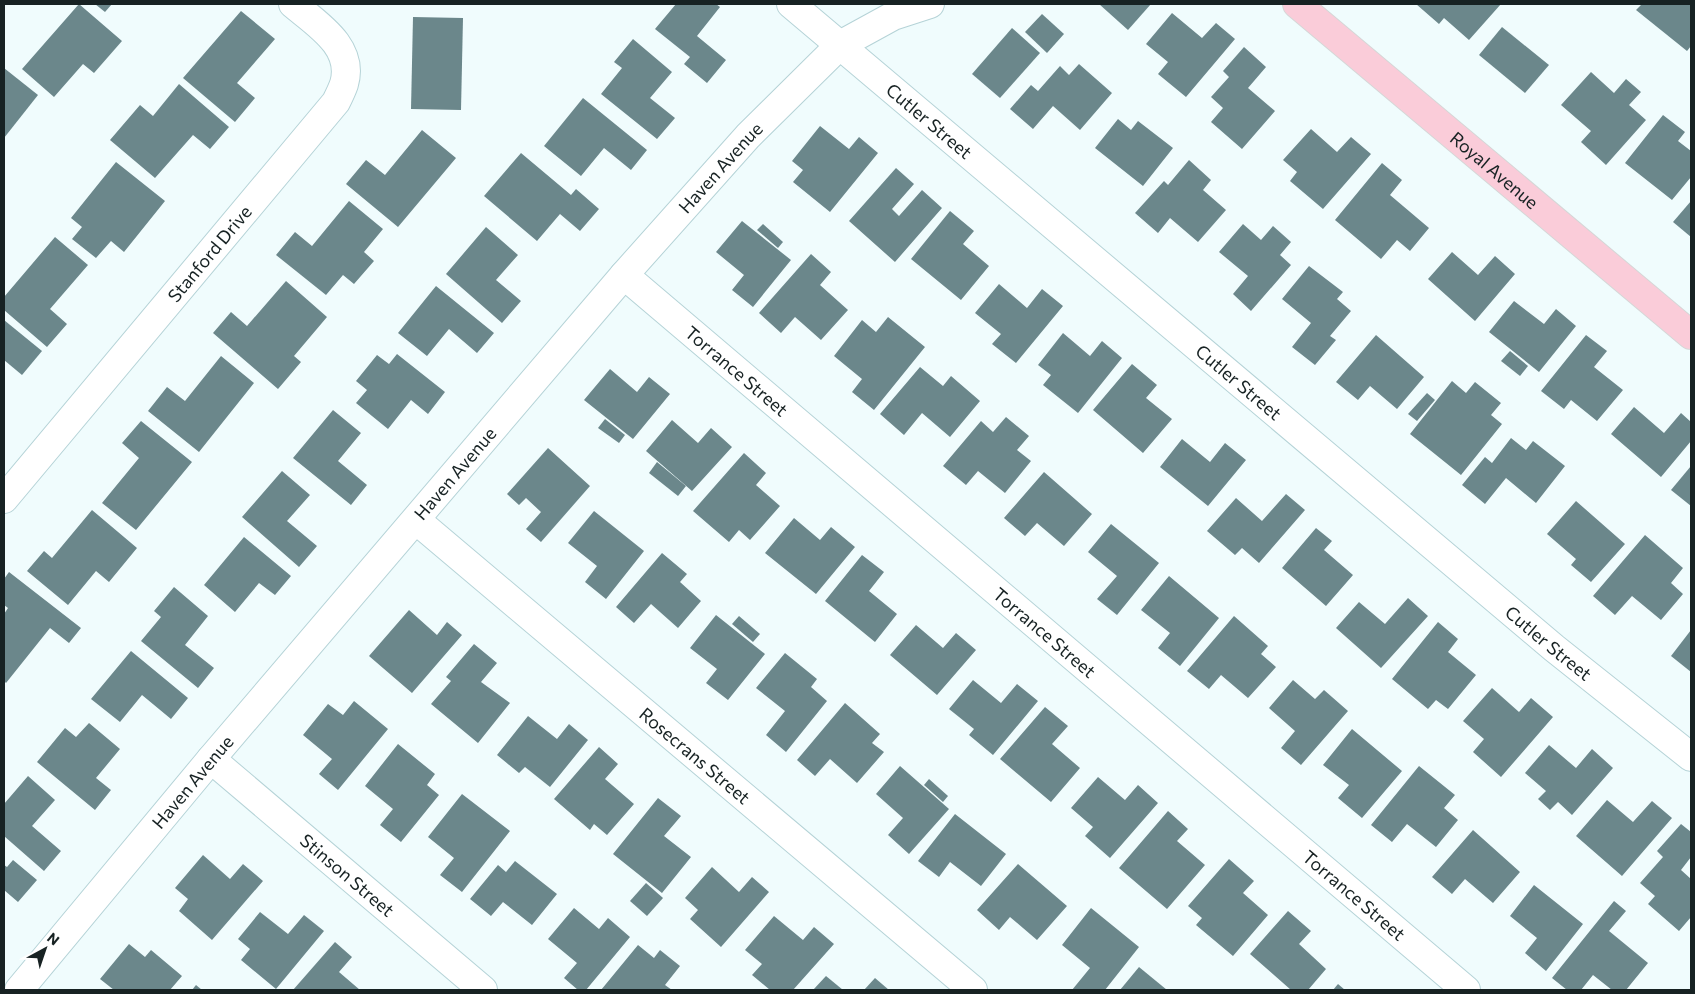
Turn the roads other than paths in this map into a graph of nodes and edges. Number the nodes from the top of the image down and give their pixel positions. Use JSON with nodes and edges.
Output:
{"nodes":[{"id":1,"x":294,"y":4,"type":"edge"},
{"id":2,"x":791,"y":4,"type":"edge"},
{"id":3,"x":930,"y":4,"type":"edge"},
{"id":4,"x":1297,"y":4,"type":"edge"},
{"id":5,"x":840,"y":45,"type":"junction"},
{"id":6,"x":624,"y":275,"type":"junction"},
{"id":7,"x":1691,"y":335,"type":"edge"},
{"id":8,"x":4,"y":499,"type":"edge"},
{"id":9,"x":416,"y":520,"type":"junction"},
{"id":10,"x":1691,"y":757,"type":"edge"},
{"id":11,"x":211,"y":759,"type":"junction"},
{"id":12,"x":19,"y":990,"type":"edge"},
{"id":13,"x":483,"y":990,"type":"edge"},
{"id":14,"x":973,"y":990,"type":"edge"},
{"id":15,"x":1466,"y":990,"type":"edge"}],
"edges":[{"from":1,"to":8,"type":"street","name":"Stanford Drive"},
{"from":2,"to":5,"type":"street","name":"Cutler Street"},
{"from":3,"to":5,"type":"street","name":"Haven Avenue"},
{"from":4,"to":7,"type":"main road","name":"Royal Avenue"},
{"from":5,"to":6,"type":"street","name":"Haven Avenue"},
{"from":5,"to":10,"type":"street","name":"Cutler Street"},
{"from":6,"to":9,"type":"street","name":"Haven Avenue"},
{"from":6,"to":15,"type":"street","name":"Torrance Street"},
{"from":9,"to":11,"type":"street","name":"Haven Avenue"},
{"from":9,"to":14,"type":"street","name":"Rosecrans Street"},
{"from":11,"to":12,"type":"street","name":"Haven Avenue"},
{"from":11,"to":13,"type":"street","name":"Stinson Street"}]}
